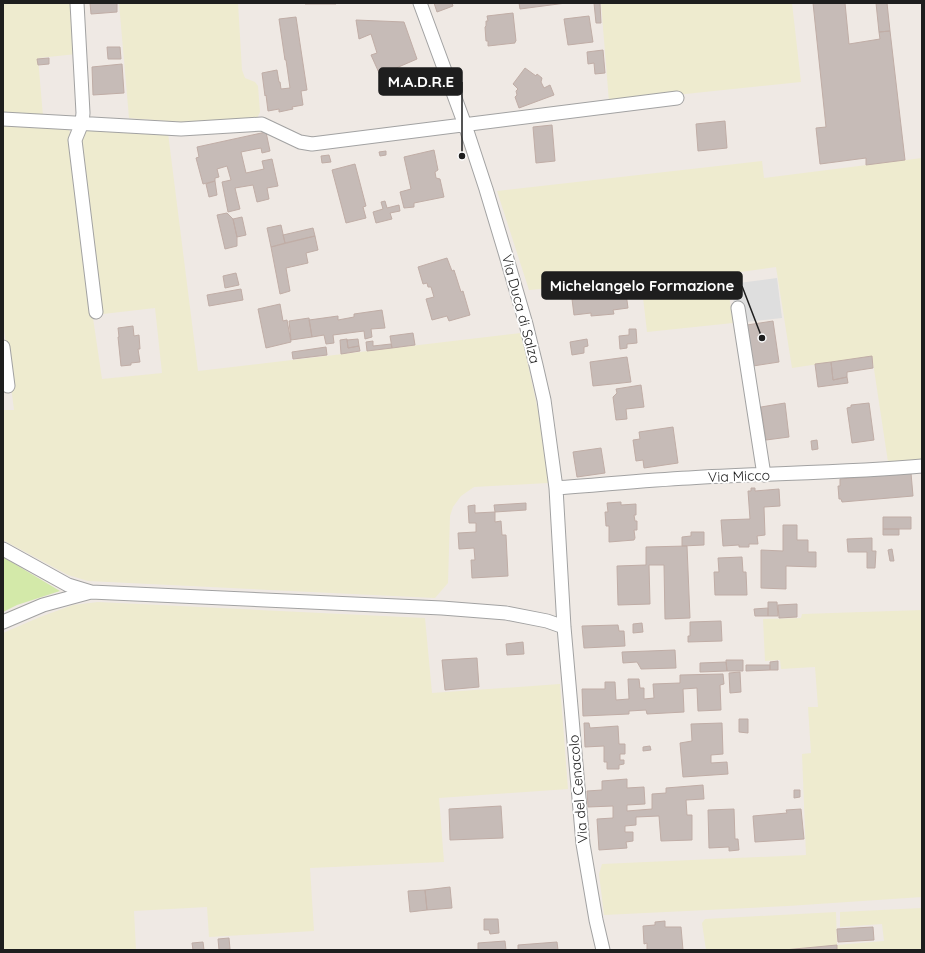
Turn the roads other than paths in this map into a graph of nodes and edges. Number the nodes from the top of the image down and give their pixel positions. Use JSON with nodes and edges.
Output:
{"nodes":[{"id":1,"x":77,"y":3,"type":"edge"},
{"id":2,"x":420,"y":3,"type":"edge"},
{"id":3,"x":677,"y":98,"type":"dead end"},
{"id":4,"x":3,"y":119,"type":"edge"},
{"id":5,"x":82,"y":124,"type":"junction"},
{"id":6,"x":466,"y":126,"type":"junction"},
{"id":7,"x":738,"y":308,"type":"dead end"},
{"id":8,"x":96,"y":312,"type":"dead end"},
{"id":9,"x":3,"y":346,"type":"edge"},
{"id":10,"x":8,"y":386,"type":"dead end"},
{"id":11,"x":922,"y":466,"type":"edge"},
{"id":12,"x":764,"y":475,"type":"junction"},
{"id":13,"x":556,"y":488,"type":"junction"},
{"id":14,"x":3,"y":549,"type":"edge"},
{"id":15,"x":91,"y":592,"type":"junction"},
{"id":16,"x":3,"y":622,"type":"edge"},
{"id":17,"x":564,"y":627,"type":"junction"},
{"id":18,"x":603,"y":950,"type":"edge"}],
"edges":[{"from":1,"to":5,"type":"street"},
{"from":2,"to":6,"type":"street","name":"Via Duca di Salza"},
{"from":3,"to":6,"type":"street"},
{"from":4,"to":5,"type":"street"},
{"from":5,"to":6,"type":"street"},
{"from":5,"to":8,"type":"street"},
{"from":6,"to":13,"type":"street","name":"Via Duca di Salza"},
{"from":7,"to":12,"type":"street"},
{"from":9,"to":10,"type":"street"},
{"from":11,"to":12,"type":"street","name":"Via Micco"},
{"from":12,"to":13,"type":"street","name":"Via Micco"},
{"from":13,"to":17,"type":"street","name":"Via Duca di Salza"},
{"from":14,"to":15,"type":"street"},
{"from":15,"to":16,"type":"street"},
{"from":15,"to":17,"type":"street"},
{"from":17,"to":18,"type":"street","name":"Via del Cenacolo"}]}
